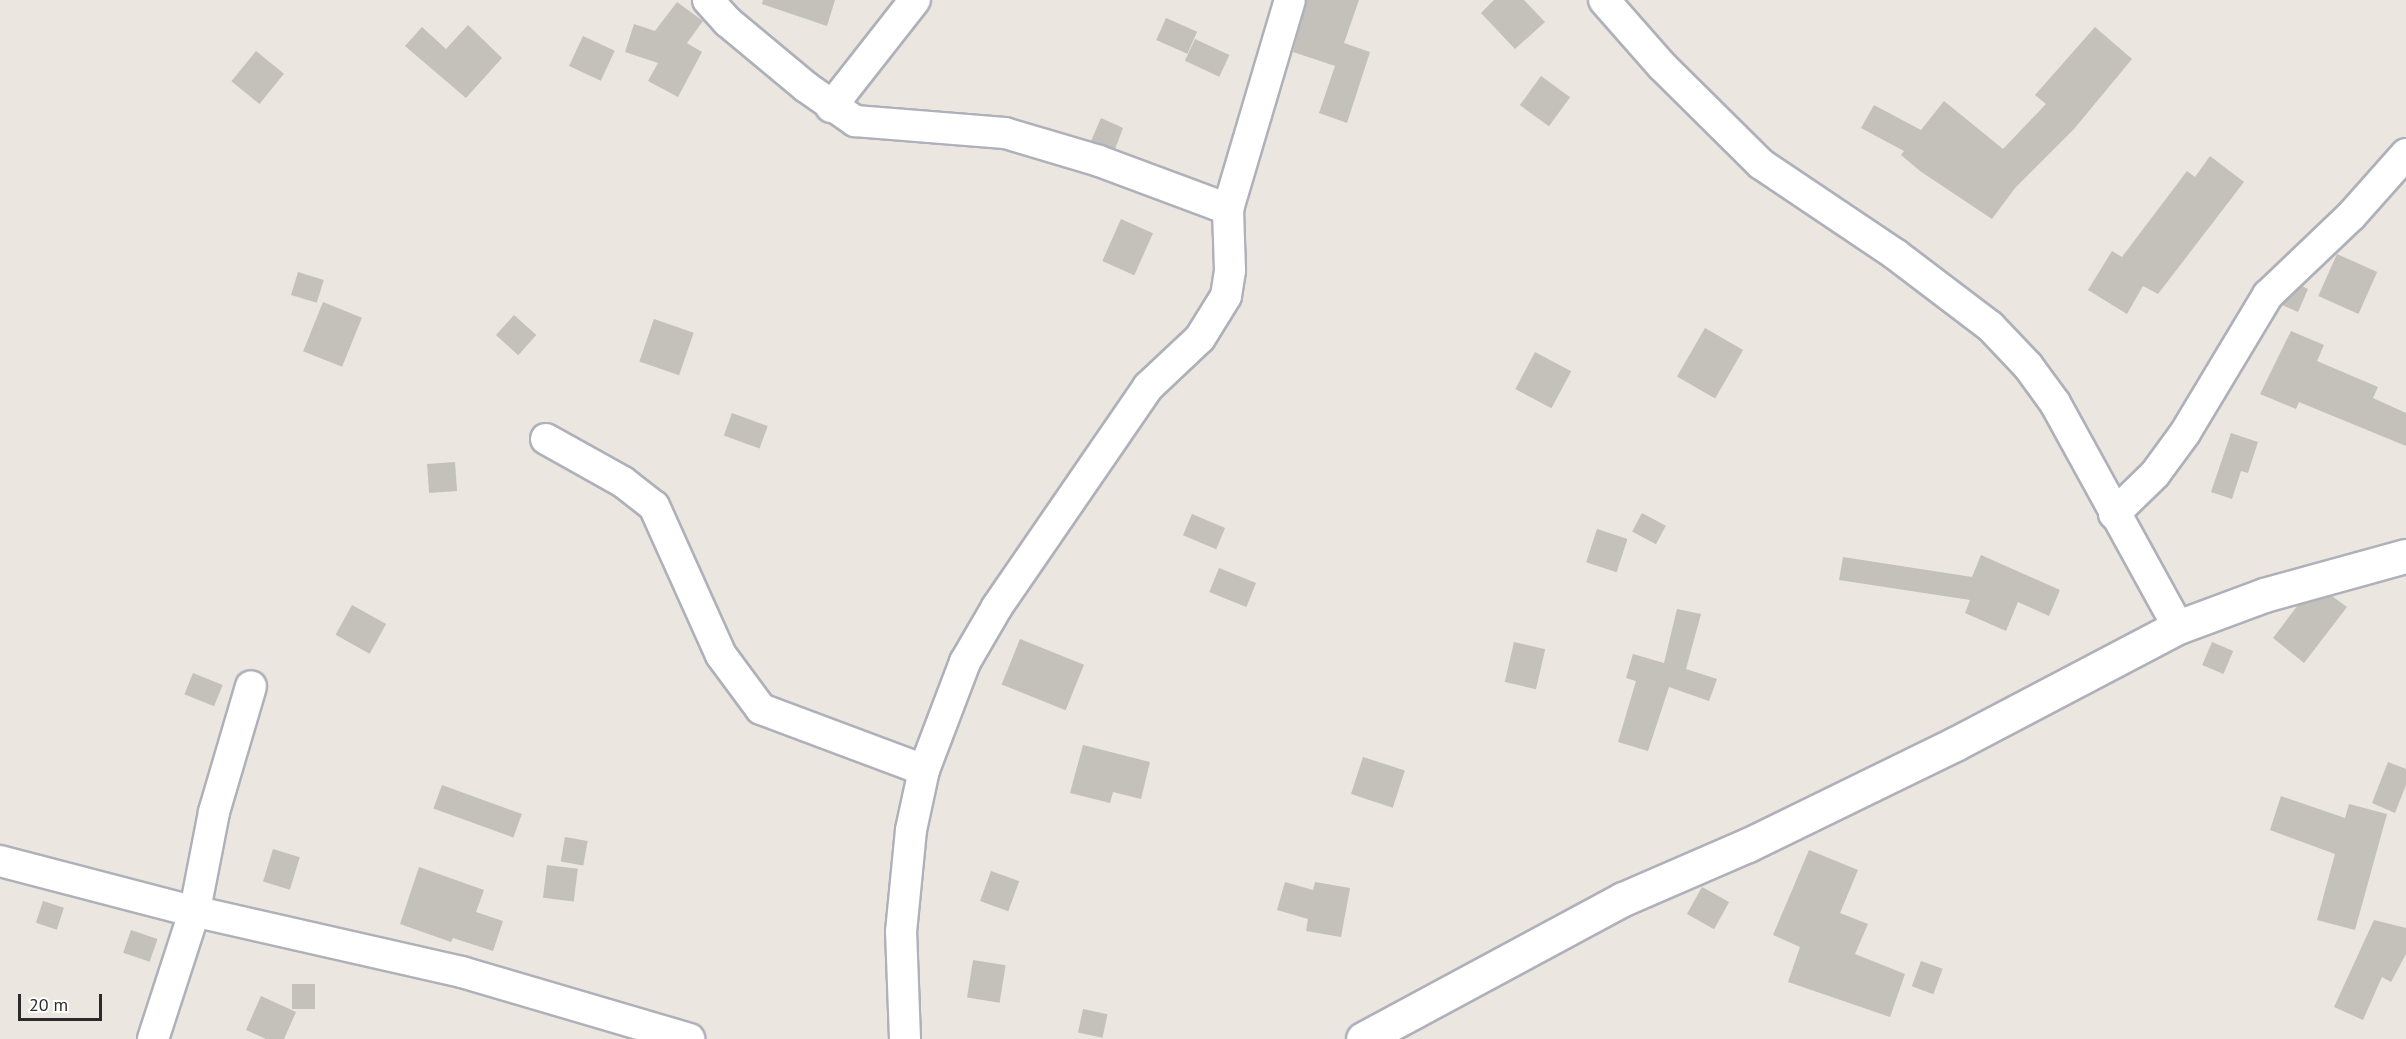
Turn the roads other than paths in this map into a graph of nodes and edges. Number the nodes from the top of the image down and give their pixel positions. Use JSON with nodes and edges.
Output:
{"nodes":[{"id":1,"x":708,"y":0,"type":"edge"},
{"id":2,"x":915,"y":0,"type":"edge"},
{"id":3,"x":1290,"y":0,"type":"edge"},
{"id":4,"x":1604,"y":0,"type":"edge"},
{"id":5,"x":831,"y":107,"type":"junction"},
{"id":6,"x":2406,"y":154,"type":"edge"},
{"id":7,"x":1228,"y":209,"type":"junction"},
{"id":8,"x":546,"y":440,"type":"dead end"},
{"id":9,"x":2114,"y":514,"type":"junction"},
{"id":10,"x":2406,"y":556,"type":"edge"},
{"id":11,"x":2178,"y":627,"type":"junction"},
{"id":12,"x":251,"y":686,"type":"dead end"},
{"id":13,"x":924,"y":770,"type":"junction"},
{"id":14,"x":0,"y":861,"type":"edge"},
{"id":15,"x":195,"y":910,"type":"junction"},
{"id":16,"x":153,"y":1039,"type":"edge"},
{"id":17,"x":689,"y":1039,"type":"edge"},
{"id":18,"x":905,"y":1039,"type":"edge"},
{"id":19,"x":1363,"y":1039,"type":"edge"}],
"edges":[{"from":1,"to":5,"type":"street"},
{"from":2,"to":5,"type":"street"},
{"from":3,"to":7,"type":"street"},
{"from":4,"to":9,"type":"street"},
{"from":5,"to":7,"type":"street"},
{"from":6,"to":9,"type":"street"},
{"from":7,"to":13,"type":"street"},
{"from":8,"to":13,"type":"street"},
{"from":9,"to":11,"type":"street"},
{"from":10,"to":11,"type":"street"},
{"from":11,"to":19,"type":"street"},
{"from":12,"to":15,"type":"street"},
{"from":13,"to":18,"type":"street"},
{"from":14,"to":15,"type":"street"},
{"from":15,"to":16,"type":"street"},
{"from":15,"to":17,"type":"street"}]}
